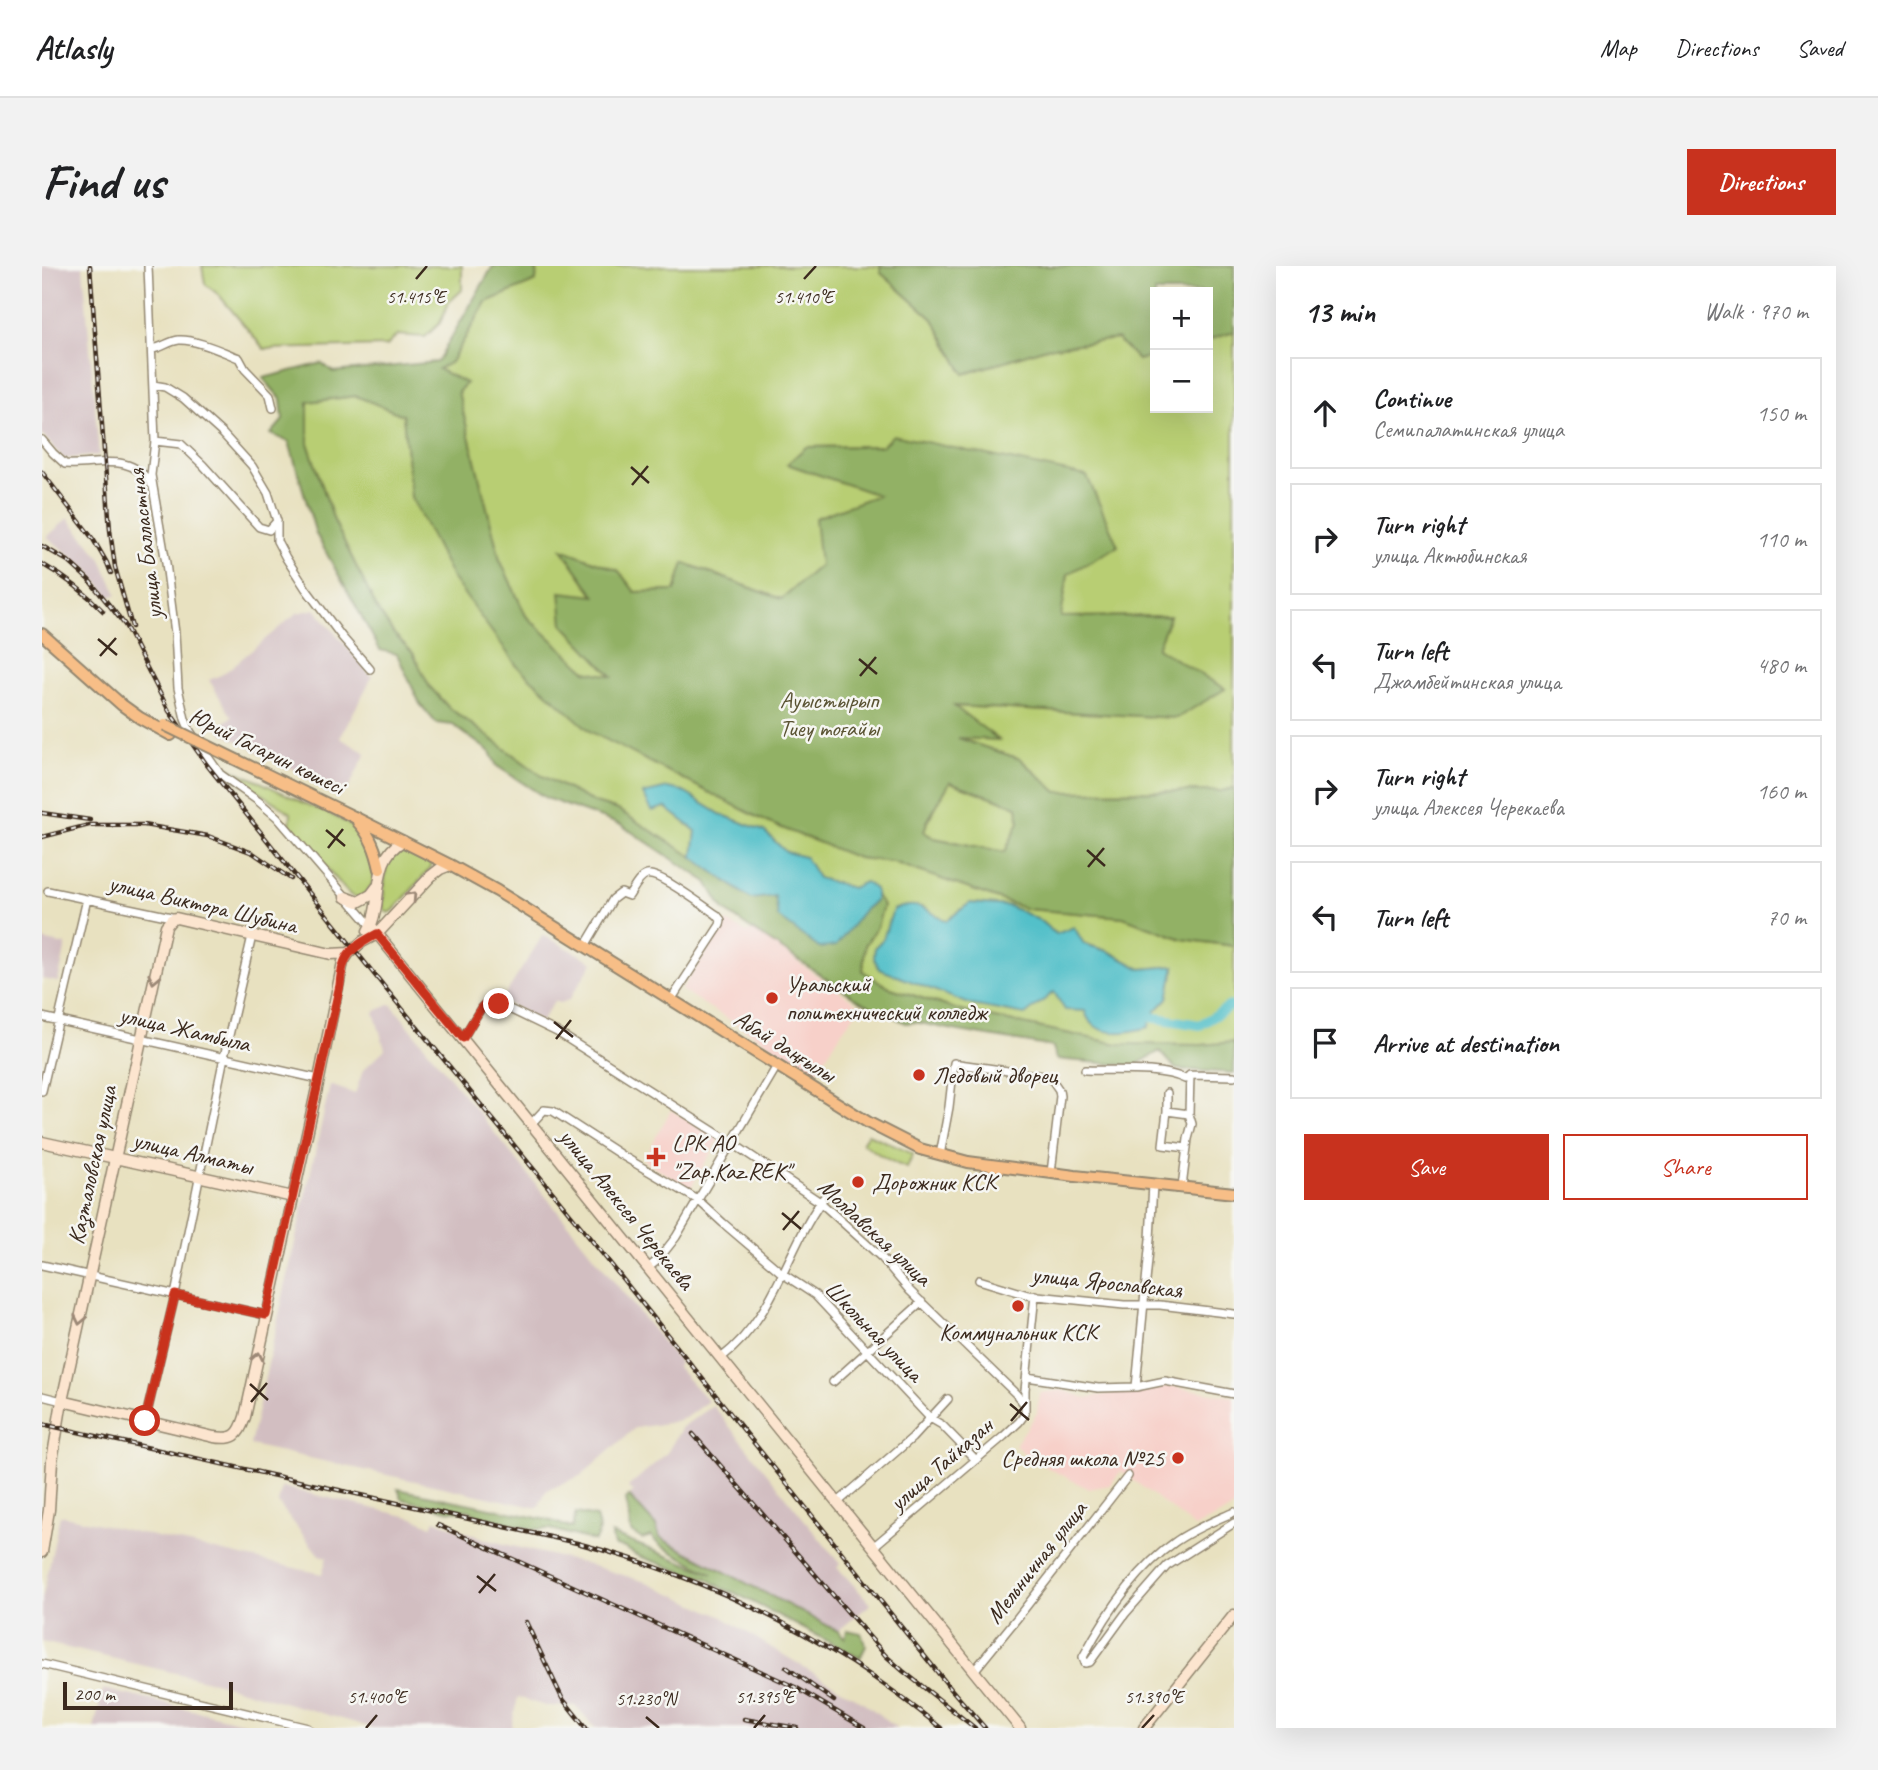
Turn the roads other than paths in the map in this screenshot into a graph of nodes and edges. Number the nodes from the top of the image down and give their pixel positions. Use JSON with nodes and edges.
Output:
{"nodes":[{"id":1,"x":148,"y":266,"type":"edge"},
{"id":2,"x":152,"y":349,"type":"junction"},
{"id":3,"x":153,"y":384,"type":"junction"},
{"id":4,"x":273,"y":408,"type":"dead end"},
{"id":5,"x":42,"y":440,"type":"edge"},
{"id":6,"x":155,"y":442,"type":"junction"},
{"id":7,"x":155,"y":498,"type":"junction"},
{"id":8,"x":277,"y":521,"type":"junction"},
{"id":9,"x":42,"y":627,"type":"edge"},
{"id":10,"x":42,"y":634,"type":"edge"},
{"id":11,"x":370,"y":669,"type":"dead end"},
{"id":12,"x":168,"y":730,"type":"junction"},
{"id":13,"x":190,"y":731,"type":"joint"},
{"id":14,"x":354,"y":817,"type":"junction"},
{"id":15,"x":403,"y":841,"type":"junction"},
{"id":16,"x":450,"y":865,"type":"junction"},
{"id":17,"x":380,"y":869,"type":"junction"},
{"id":18,"x":379,"y":884,"type":"junction"},
{"id":19,"x":48,"y":891,"type":"dead end"},
{"id":20,"x":345,"y":897,"type":"junction"},
{"id":21,"x":87,"y":899,"type":"junction"},
{"id":22,"x":176,"y":918,"type":"junction"},
{"id":23,"x":374,"y":930,"type":"junction"},
{"id":24,"x":252,"y":936,"type":"junction"},
{"id":25,"x":585,"y":946,"type":"junction"},
{"id":26,"x":349,"y":953,"type":"junction"},
{"id":27,"x":671,"y":1000,"type":"junction"},
{"id":28,"x":42,"y":1017,"type":"edge"},
{"id":29,"x":58,"y":1021,"type":"junction"},
{"id":30,"x":463,"y":1038,"type":"junction"},
{"id":31,"x":141,"y":1039,"type":"junction"},
{"id":32,"x":224,"y":1057,"type":"junction"},
{"id":33,"x":777,"y":1066,"type":"junction"},
{"id":34,"x":1085,"y":1070,"type":"dead end"},
{"id":35,"x":1190,"y":1075,"type":"junction"},
{"id":36,"x":1234,"y":1076,"type":"edge"},
{"id":37,"x":319,"y":1079,"type":"junction"},
{"id":38,"x":42,"y":1091,"type":"edge"},
{"id":39,"x":1167,"y":1093,"type":"dead end"},
{"id":40,"x":1167,"y":1111,"type":"junction"},
{"id":41,"x":1189,"y":1114,"type":"junction"},
{"id":42,"x":531,"y":1124,"type":"junction"},
{"id":43,"x":42,"y":1142,"type":"edge"},
{"id":44,"x":732,"y":1143,"type":"junction"},
{"id":45,"x":1187,"y":1148,"type":"junction"},
{"id":46,"x":940,"y":1155,"type":"junction"},
{"id":47,"x":114,"y":1157,"type":"junction"},
{"id":48,"x":1051,"y":1173,"type":"junction"},
{"id":49,"x":200,"y":1177,"type":"junction"},
{"id":50,"x":1153,"y":1184,"type":"junction"},
{"id":51,"x":1182,"y":1187,"type":"junction"},
{"id":52,"x":829,"y":1191,"type":"dead end"},
{"id":53,"x":1234,"y":1193,"type":"edge"},
{"id":54,"x":293,"y":1197,"type":"junction"},
{"id":55,"x":698,"y":1200,"type":"junction"},
{"id":56,"x":820,"y":1202,"type":"junction"},
{"id":57,"x":42,"y":1265,"type":"edge"},
{"id":58,"x":648,"y":1268,"type":"junction"},
{"id":59,"x":783,"y":1274,"type":"junction"},
{"id":60,"x":89,"y":1276,"type":"junction"},
{"id":61,"x":979,"y":1280,"type":"dead end"},
{"id":62,"x":175,"y":1295,"type":"junction"},
{"id":63,"x":1035,"y":1295,"type":"junction"},
{"id":64,"x":922,"y":1302,"type":"junction"},
{"id":65,"x":1144,"y":1305,"type":"junction"},
{"id":66,"x":1234,"y":1314,"type":"edge"},
{"id":67,"x":266,"y":1315,"type":"junction"},
{"id":68,"x":867,"y":1350,"type":"junction"},
{"id":69,"x":721,"y":1359,"type":"junction"},
{"id":70,"x":1027,"y":1377,"type":"junction"},
{"id":71,"x":833,"y":1382,"type":"dead end"},
{"id":72,"x":1136,"y":1387,"type":"junction"},
{"id":73,"x":1234,"y":1394,"type":"edge"},
{"id":74,"x":42,"y":1396,"type":"edge"},
{"id":75,"x":947,"y":1399,"type":"dead end"},
{"id":76,"x":62,"y":1401,"type":"junction"},
{"id":77,"x":1025,"y":1405,"type":"junction"},
{"id":78,"x":930,"y":1418,"type":"junction"},
{"id":79,"x":145,"y":1421,"type":"junction"},
{"id":80,"x":976,"y":1460,"type":"junction"},
{"id":81,"x":1128,"y":1476,"type":"dead end"},
{"id":82,"x":838,"y":1503,"type":"junction"},
{"id":83,"x":1234,"y":1512,"type":"edge"},
{"id":84,"x":1234,"y":1523,"type":"edge"},
{"id":85,"x":873,"y":1547,"type":"junction"},
{"id":86,"x":42,"y":1552,"type":"edge"},
{"id":87,"x":1234,"y":1615,"type":"edge"},
{"id":88,"x":1230,"y":1628,"type":"edge"},
{"id":89,"x":42,"y":1664,"type":"edge"},
{"id":90,"x":974,"y":1671,"type":"junction"},
{"id":91,"x":307,"y":1728,"type":"edge"},
{"id":92,"x":1020,"y":1728,"type":"edge"},
{"id":93,"x":1144,"y":1728,"type":"edge"}],
"edges":[{"from":1,"to":2,"type":"street","name":"улица Балластная"},
{"from":2,"to":3,"type":"street","name":"улица Балластная"},
{"from":2,"to":4,"type":"street"},
{"from":3,"to":6,"type":"street","name":"улица Балластная"},
{"from":3,"to":8,"type":"street"},
{"from":5,"to":7,"type":"street"},
{"from":6,"to":7,"type":"street","name":"улица Балластная"},
{"from":6,"to":8,"type":"street"},
{"from":7,"to":13,"type":"street","name":"улица Балластная"},
{"from":8,"to":11,"type":"street"},
{"from":9,"to":12,"type":"main road","name":"Юрий Гагарин көшесі"},
{"from":10,"to":12,"type":"main road","name":"Юрий Гагарин көшесі"},
{"from":12,"to":14,"type":"main road","name":"Юрий Гагарин көшесі","bridge":true},
{"from":13,"to":20,"type":"street","name":"улица Алексея Черекаева"},
{"from":14,"to":15,"type":"main road","name":"Абай даңғылы"},
{"from":14,"to":17,"type":"main road"},
{"from":15,"to":16,"type":"main road","name":"Абай даңғылы"},
{"from":15,"to":17,"type":"street"},
{"from":23,"to":16,"type":"street","one_way":true},
{"from":16,"to":25,"type":"main road","name":"Абай даңғылы"},
{"from":17,"to":18,"type":"street"},
{"from":18,"to":20,"type":"street"},
{"from":18,"to":23,"type":"street"},
{"from":19,"to":21,"type":"street","name":"улица Виктора Шубина"},
{"from":20,"to":23,"type":"street","name":"улица Алексея Черекаева"},
{"from":21,"to":22,"type":"street","name":"улица Виктора Шубина"},
{"from":21,"to":29,"type":"street"},
{"from":22,"to":24,"type":"street","name":"улица Виктора Шубина"},
{"from":22,"to":31,"type":"street","name":"Казталовская улица","one_way":true},
{"from":23,"to":26,"type":"street"},
{"from":23,"to":30,"type":"street","name":"улица Алексея Черекаева"},
{"from":24,"to":26,"type":"street","name":"улица Виктора Шубина"},
{"from":24,"to":32,"type":"street"},
{"from":25,"to":27,"type":"main road","name":"Абай даңғылы"},
{"from":25,"to":27,"type":"street"},
{"from":26,"to":37,"type":"street"},
{"from":27,"to":33,"type":"main road","name":"Абай даңғылы"},
{"from":28,"to":29,"type":"street","name":"улица Жамбыла"},
{"from":29,"to":31,"type":"street","name":"улица Жамбыла"},
{"from":29,"to":38,"type":"street"},
{"from":30,"to":42,"type":"street","name":"улица Алексея Черекаева"},
{"from":30,"to":44,"type":"street","name":"Молдавская улица"},
{"from":31,"to":32,"type":"street","name":"улица Жамбыла"},
{"from":31,"to":47,"type":"street","name":"Казталовская улица"},
{"from":32,"to":37,"type":"street","name":"улица Жамбыла"},
{"from":32,"to":49,"type":"street"},
{"from":33,"to":44,"type":"street"},
{"from":33,"to":46,"type":"main road","name":"Абай даңғылы"},
{"from":34,"to":35,"type":"street"},
{"from":35,"to":36,"type":"street"},
{"from":35,"to":41,"type":"street"},
{"from":37,"to":54,"type":"street"},
{"from":39,"to":40,"type":"street"},
{"from":40,"to":41,"type":"street"},
{"from":40,"to":45,"type":"street"},
{"from":41,"to":45,"type":"street"},
{"from":42,"to":55,"type":"street","name":"Школьная улица"},
{"from":42,"to":58,"type":"street","name":"улица Алексея Черекаева"},
{"from":43,"to":47,"type":"street","name":"улица Алматы"},
{"from":44,"to":55,"type":"street"},
{"from":44,"to":56,"type":"street","name":"Молдавская улица"},
{"from":45,"to":51,"type":"street"},
{"from":46,"to":48,"type":"main road","name":"Абай даңғылы"},
{"from":46,"to":48,"type":"street"},
{"from":47,"to":49,"type":"street","name":"улица Алматы"},
{"from":47,"to":60,"type":"street","name":"Казталовская улица"},
{"from":48,"to":50,"type":"main road","name":"Абай даңғылы"},
{"from":49,"to":54,"type":"street","name":"улица Алматы"},
{"from":49,"to":62,"type":"street"},
{"from":50,"to":51,"type":"main road","name":"Абай даңғылы"},
{"from":50,"to":65,"type":"street"},
{"from":51,"to":53,"type":"main road","name":"Абай даңғылы"},
{"from":52,"to":56,"type":"street"},
{"from":54,"to":67,"type":"street"},
{"from":55,"to":58,"type":"street"},
{"from":55,"to":59,"type":"street","name":"Школьная улица"},
{"from":56,"to":59,"type":"street"},
{"from":56,"to":64,"type":"street","name":"Молдавская улица"},
{"from":57,"to":60,"type":"street"},
{"from":58,"to":69,"type":"street","name":"улица Алексея Черекаева"},
{"from":59,"to":68,"type":"street","name":"Школьная улица"},
{"from":59,"to":69,"type":"street"},
{"from":60,"to":62,"type":"street"},
{"from":60,"to":76,"type":"street","name":"Казталовская улица","one_way":true},
{"from":61,"to":63,"type":"street","name":"улица Ярославская"},
{"from":62,"to":67,"type":"street"},
{"from":62,"to":79,"type":"street"},
{"from":63,"to":65,"type":"street","name":"улица Ярославская"},
{"from":63,"to":70,"type":"street"},
{"from":64,"to":68,"type":"street"},
{"from":64,"to":77,"type":"street","name":"Молдавская улица"},
{"from":65,"to":66,"type":"street","name":"улица Ярославская"},
{"from":65,"to":72,"type":"street"},
{"from":79,"to":67,"type":"street","one_way":true},
{"from":68,"to":71,"type":"street"},
{"from":68,"to":78,"type":"street","name":"Школьная улица"},
{"from":69,"to":82,"type":"street","name":"улица Алексея Черекаева"},
{"from":70,"to":72,"type":"street"},
{"from":70,"to":77,"type":"street"},
{"from":72,"to":73,"type":"street"},
{"from":74,"to":76,"type":"street"},
{"from":75,"to":78,"type":"street"},
{"from":76,"to":79,"type":"street"},
{"from":76,"to":86,"type":"street","name":"Казталовская улица"},
{"from":77,"to":80,"type":"street","name":"улица Тайказан"},
{"from":78,"to":80,"type":"street","name":"Школьная улица"},
{"from":78,"to":82,"type":"street"},
{"from":80,"to":85,"type":"street","name":"улица Тайказан"},
{"from":81,"to":90,"type":"street","name":"Мельничная улица"},
{"from":82,"to":85,"type":"street","name":"улица Алексея Черекаева"},
{"from":83,"to":84,"type":"street"},
{"from":85,"to":90,"type":"street","name":"улица Алексея Черекаева"},
{"from":87,"to":88,"type":"street"},
{"from":88,"to":93,"type":"street"},
{"from":89,"to":91,"type":"street"},
{"from":90,"to":92,"type":"street","name":"улица Алексея Черекаева"}]}
